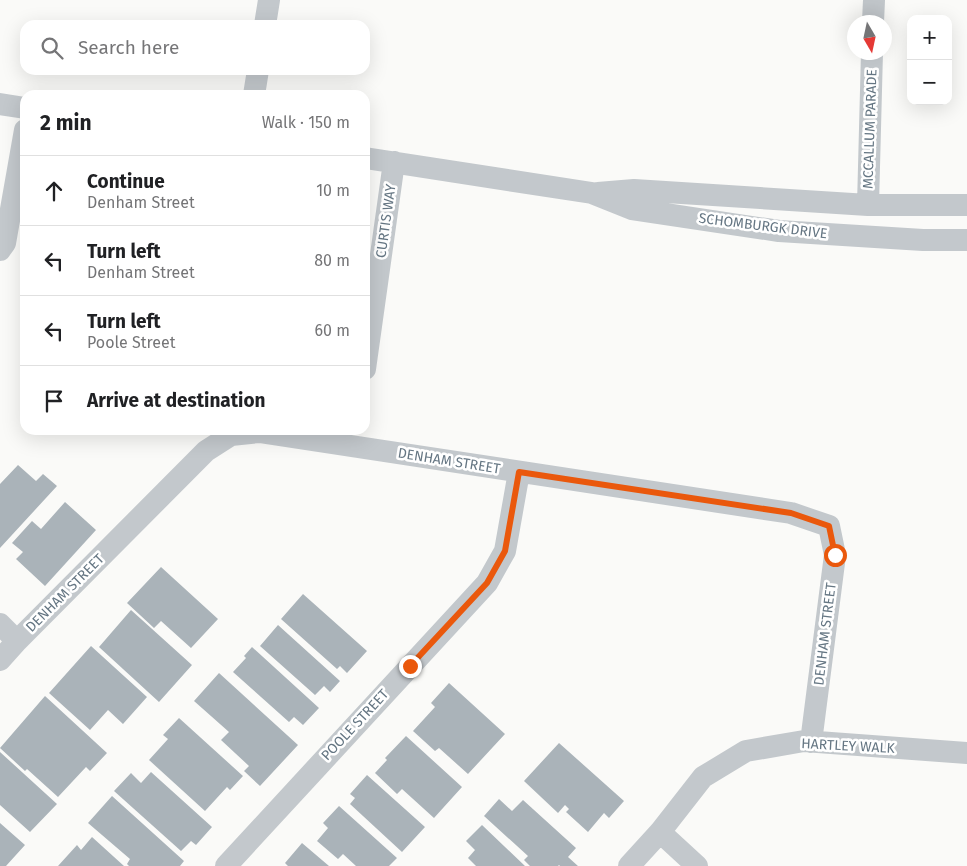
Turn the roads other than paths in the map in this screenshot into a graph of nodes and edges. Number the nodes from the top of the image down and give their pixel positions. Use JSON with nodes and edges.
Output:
{"nodes":[{"id":1,"x":269,"y":0,"type":"edge"},
{"id":2,"x":874,"y":0,"type":"edge"},
{"id":3,"x":873,"y":15,"type":"edge"},
{"id":4,"x":266,"y":20,"type":"edge"},
{"id":5,"x":872,"y":60,"type":"edge"},
{"id":6,"x":257,"y":75,"type":"edge"},
{"id":7,"x":255,"y":90,"type":"edge"},
{"id":8,"x":0,"y":104,"type":"edge"},
{"id":9,"x":20,"y":107,"type":"edge"},
{"id":10,"x":20,"y":158,"type":"edge"},
{"id":11,"x":370,"y":159,"type":"edge"},
{"id":12,"x":394,"y":162,"type":"junction"},
{"id":13,"x":592,"y":193,"type":"junction"},
{"id":14,"x":868,"y":205,"type":"junction"},
{"id":15,"x":967,"y":205,"type":"edge"},
{"id":16,"x":967,"y":240,"type":"edge"},
{"id":17,"x":0,"y":250,"type":"edge"},
{"id":18,"x":370,"y":333,"type":"edge"},
{"id":19,"x":231,"y":435,"type":"edge"},
{"id":20,"x":307,"y":435,"type":"edge"},
{"id":21,"x":355,"y":438,"type":"edge"},
{"id":22,"x":519,"y":472,"type":"junction"},
{"id":23,"x":0,"y":624,"type":"edge"},
{"id":24,"x":17,"y":641,"type":"junction"},
{"id":25,"x":0,"y":660,"type":"edge"},
{"id":26,"x":811,"y":742,"type":"junction"},
{"id":27,"x":967,"y":753,"type":"edge"},
{"id":28,"x":660,"y":832,"type":"junction"},
{"id":29,"x":226,"y":866,"type":"edge"},
{"id":30,"x":629,"y":866,"type":"edge"},
{"id":31,"x":697,"y":866,"type":"edge"}],
"edges":[{"from":1,"to":4,"type":"street"},
{"from":2,"to":3,"type":"street"},
{"from":5,"to":14,"type":"street","name":"MCCALLUM PARADE"},
{"from":6,"to":7,"type":"street"},
{"from":8,"to":9,"type":"street"},
{"from":10,"to":17,"type":"street"},
{"from":11,"to":12,"type":"street","name":"SCHOMBURGK DRIVE"},
{"from":12,"to":13,"type":"street","name":"SCHOMBURGK DRIVE"},
{"from":12,"to":18,"type":"street","name":"CURTIS WAY"},
{"from":13,"to":14,"type":"street","name":"SCHOMBURGK DRIVE"},
{"from":13,"to":16,"type":"street","name":"SCHOMBURGK DRIVE"},
{"from":14,"to":15,"type":"street","name":"SCHOMBURGK DRIVE"},
{"from":19,"to":24,"type":"street","name":"DENHAM STREET"},
{"from":20,"to":21,"type":"street","name":"DENHAM STREET"},
{"from":21,"to":22,"type":"street","name":"DENHAM STREET"},
{"from":22,"to":26,"type":"street","name":"DENHAM STREET"},
{"from":22,"to":29,"type":"street","name":"POOLE STREET"},
{"from":23,"to":24,"type":"street"},
{"from":24,"to":25,"type":"street","name":"DENHAM STREET"},
{"from":26,"to":27,"type":"street","name":"HARTLEY WALK"},
{"from":26,"to":28,"type":"street","name":"HARTLEY WALK"},
{"from":28,"to":30,"type":"street","name":"HARTLEY WALK"},
{"from":28,"to":31,"type":"street"}]}
